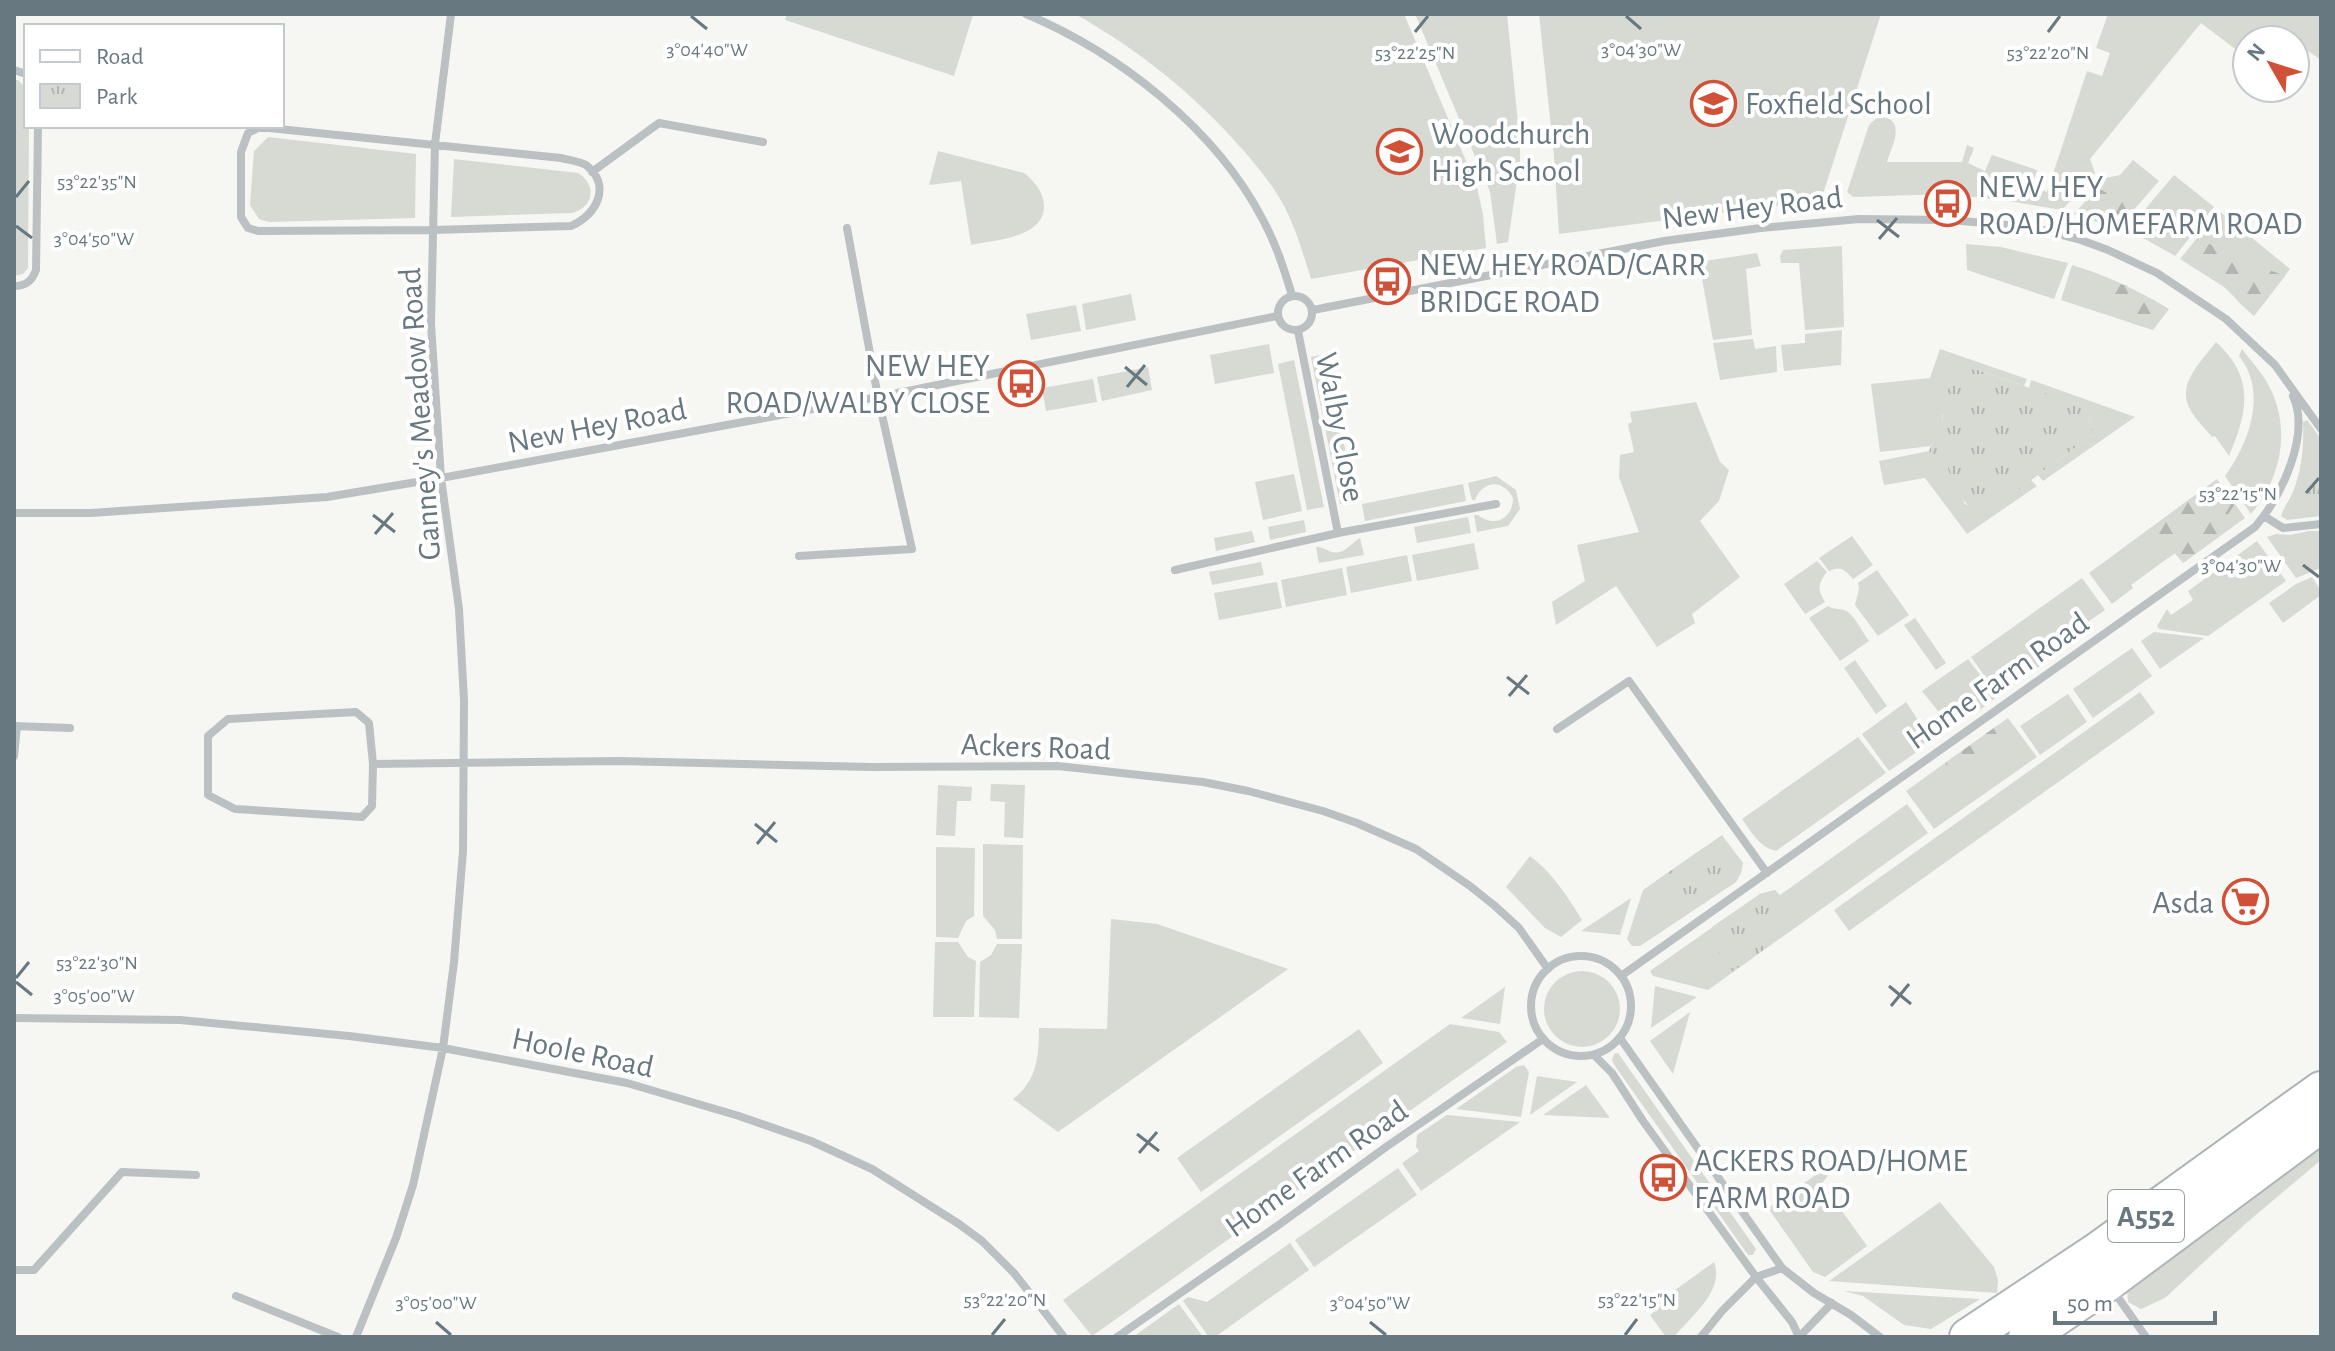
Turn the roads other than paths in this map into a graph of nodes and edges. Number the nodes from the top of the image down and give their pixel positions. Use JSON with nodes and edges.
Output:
{"nodes":[{"id":1,"x":451,"y":14,"type":"edge"},
{"id":2,"x":1026,"y":14,"type":"edge"},
{"id":3,"x":38,"y":128,"type":"edge"},
{"id":4,"x":763,"y":142,"type":"dead end"},
{"id":5,"x":435,"y":144,"type":"junction"},
{"id":6,"x":592,"y":172,"type":"junction"},
{"id":7,"x":847,"y":228,"type":"dead end"},
{"id":8,"x":433,"y":230,"type":"junction"},
{"id":9,"x":14,"y":286,"type":"edge"},
{"id":10,"x":1292,"y":295,"type":"junction"},
{"id":11,"x":1313,"y":310,"type":"junction"},
{"id":12,"x":1277,"y":316,"type":"junction"},
{"id":13,"x":1298,"y":331,"type":"junction"},
{"id":14,"x":2275,"y":365,"type":"junction"},
{"id":15,"x":878,"y":397,"type":"junction"},
{"id":16,"x":2321,"y":429,"type":"edge"},
{"id":17,"x":441,"y":478,"type":"junction"},
{"id":18,"x":1496,"y":504,"type":"dead end"},
{"id":19,"x":14,"y":513,"type":"edge"},
{"id":20,"x":2264,"y":516,"type":"junction"},
{"id":21,"x":2321,"y":524,"type":"edge"},
{"id":22,"x":1338,"y":533,"type":"junction"},
{"id":23,"x":799,"y":556,"type":"dead end"},
{"id":24,"x":1175,"y":570,"type":"dead end"},
{"id":25,"x":15,"y":726,"type":"edge"},
{"id":26,"x":70,"y":728,"type":"dead end"},
{"id":27,"x":1557,"y":729,"type":"dead end"},
{"id":28,"x":14,"y":756,"type":"edge"},
{"id":29,"x":373,"y":764,"type":"junction"},
{"id":30,"x":463,"y":764,"type":"junction"},
{"id":31,"x":1767,"y":873,"type":"junction"},
{"id":32,"x":1548,"y":969,"type":"junction"},
{"id":33,"x":1621,"y":976,"type":"junction"},
{"id":34,"x":14,"y":1018,"type":"edge"},
{"id":35,"x":1620,"y":1038,"type":"junction"},
{"id":36,"x":1543,"y":1039,"type":"junction"},
{"id":37,"x":443,"y":1048,"type":"junction"},
{"id":38,"x":1594,"y":1055,"type":"junction"},
{"id":39,"x":2321,"y":1090,"type":"edge"},
{"id":40,"x":2321,"y":1124,"type":"edge"},
{"id":41,"x":2264,"y":1166,"type":"junction"},
{"id":42,"x":196,"y":1175,"type":"dead end"},
{"id":43,"x":1782,"y":1268,"type":"junction"},
{"id":44,"x":14,"y":1270,"type":"edge"},
{"id":45,"x":1756,"y":1277,"type":"junction"},
{"id":46,"x":2107,"y":1283,"type":"junction"},
{"id":47,"x":2048,"y":1284,"type":"junction"},
{"id":48,"x":236,"y":1296,"type":"dead end"},
{"id":49,"x":1832,"y":1303,"type":"junction"},
{"id":50,"x":338,"y":1337,"type":"edge"},
{"id":51,"x":356,"y":1337,"type":"edge"},
{"id":52,"x":1064,"y":1337,"type":"edge"},
{"id":53,"x":1117,"y":1337,"type":"edge"},
{"id":54,"x":1701,"y":1337,"type":"edge"},
{"id":55,"x":1799,"y":1337,"type":"edge"},
{"id":56,"x":1880,"y":1337,"type":"edge"},
{"id":57,"x":1968,"y":1337,"type":"edge"},
{"id":58,"x":2027,"y":1337,"type":"edge"},
{"id":59,"x":2146,"y":1337,"type":"edge"}],
"edges":[{"from":1,"to":5,"type":"street","name":"Ganney's Meadow Road"},
{"from":2,"to":10,"type":"street"},
{"from":3,"to":9,"type":"street"},
{"from":4,"to":6,"type":"street"},
{"from":5,"to":6,"type":"street"},
{"from":5,"to":8,"type":"street","name":"Ganney's Meadow Road"},
{"from":5,"to":8,"type":"street"},
{"from":6,"to":8,"type":"street"},
{"from":7,"to":15,"type":"street"},
{"from":8,"to":17,"type":"street","name":"Ganney's Meadow Road"},
{"from":10,"to":11,"type":"street"},
{"from":10,"to":12,"type":"street"},
{"from":11,"to":13,"type":"street"},
{"from":11,"to":14,"type":"street","name":"New Hey Road"},
{"from":12,"to":13,"type":"street"},
{"from":12,"to":15,"type":"street","name":"New Hey Road"},
{"from":13,"to":22,"type":"street","name":"Walby Close"},
{"from":14,"to":16,"type":"street","name":"New Hey Road"},
{"from":14,"to":20,"type":"street","name":"Home Farm Road"},
{"from":15,"to":17,"type":"street","name":"New Hey Road"},
{"from":15,"to":23,"type":"street"},
{"from":17,"to":19,"type":"street","name":"New Hey Road"},
{"from":17,"to":30,"type":"street","name":"Ganney's Meadow Road"},
{"from":18,"to":22,"type":"street","name":"Walby Close"},
{"from":20,"to":21,"type":"street"},
{"from":20,"to":31,"type":"street","name":"Home Farm Road"},
{"from":22,"to":24,"type":"street","name":"Walby Close"},
{"from":25,"to":26,"type":"street"},
{"from":25,"to":28,"type":"street"},
{"from":27,"to":31,"type":"street"},
{"from":29,"to":29,"type":"street"},
{"from":29,"to":30,"type":"street"},
{"from":30,"to":32,"type":"street","name":"Ackers Road"},
{"from":30,"to":37,"type":"street","name":"Ganney's Meadow Road"},
{"from":31,"to":33,"type":"street","name":"Home Farm Road"},
{"from":32,"to":33,"type":"street"},
{"from":32,"to":36,"type":"street"},
{"from":33,"to":35,"type":"street"},
{"from":34,"to":37,"type":"street","name":"Hoole Road"},
{"from":35,"to":38,"type":"street"},
{"from":35,"to":43,"type":"street"},
{"from":36,"to":38,"type":"street"},
{"from":36,"to":53,"type":"street","name":"Home Farm Road"},
{"from":37,"to":51,"type":"street","name":"Ganney's Meadow Road"},
{"from":37,"to":52,"type":"street","name":"Hoole Road"},
{"from":38,"to":45,"type":"street"},
{"from":39,"to":47,"type":"main road","number":"A552"},
{"from":40,"to":41,"type":"main road","number":"A552"},
{"from":41,"to":46,"type":"main road","number":"A552"},
{"from":41,"to":47,"type":"main road"},
{"from":42,"to":44,"type":"street"},
{"from":43,"to":45,"type":"street"},
{"from":43,"to":49,"type":"street"},
{"from":45,"to":54,"type":"street"},
{"from":45,"to":55,"type":"street"},
{"from":46,"to":58,"type":"main road","number":"A552"},
{"from":46,"to":59,"type":"street"},
{"from":47,"to":57,"type":"main road","number":"A552"},
{"from":48,"to":50,"type":"street"},
{"from":49,"to":55,"type":"street"},
{"from":49,"to":56,"type":"street"}]}
